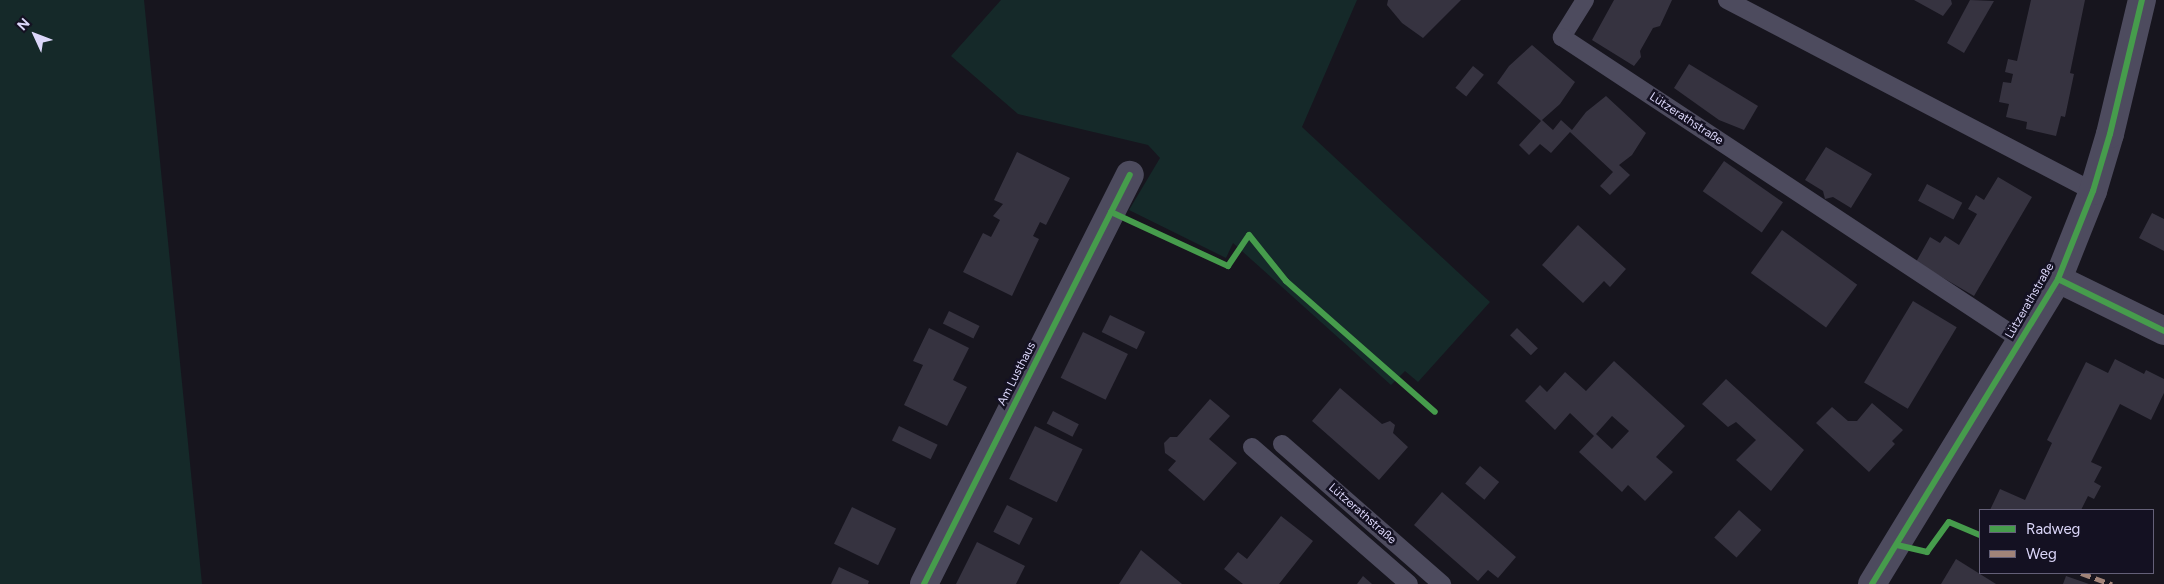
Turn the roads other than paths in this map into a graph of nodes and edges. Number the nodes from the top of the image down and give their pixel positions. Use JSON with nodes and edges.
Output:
{"nodes":[{"id":1,"x":1585,"y":0,"type":"edge"},
{"id":2,"x":1727,"y":0,"type":"edge"},
{"id":3,"x":2142,"y":0,"type":"edge"},
{"id":4,"x":1130,"y":175,"type":"dead end"},
{"id":5,"x":2093,"y":191,"type":"junction"},
{"id":6,"x":2058,"y":279,"type":"junction"},
{"id":7,"x":2164,"y":331,"type":"edge"},
{"id":8,"x":2021,"y":340,"type":"junction"},
{"id":9,"x":1282,"y":444,"type":"dead end"},
{"id":10,"x":1252,"y":447,"type":"dead end"},
{"id":11,"x":924,"y":584,"type":"edge"},
{"id":12,"x":1409,"y":584,"type":"edge"},
{"id":13,"x":1442,"y":584,"type":"edge"},
{"id":14,"x":1872,"y":584,"type":"edge"}],
"edges":[{"from":1,"to":8,"type":"lane","name":"Lützerathstraße"},
{"from":2,"to":5,"type":"lane"},
{"from":3,"to":5,"type":"street","name":"Lützerathstraße"},
{"from":4,"to":11,"type":"street","name":"Am Lusthaus"},
{"from":5,"to":6,"type":"street","name":"Lützerathstraße"},
{"from":6,"to":7,"type":"street"},
{"from":6,"to":8,"type":"street","name":"Lützerathstraße"},
{"from":8,"to":14,"type":"street","name":"Lützerathstraße"},
{"from":9,"to":13,"type":"lane","name":"Lützerathstraße"},
{"from":10,"to":12,"type":"lane","name":"Lützerathstraße"}]}
